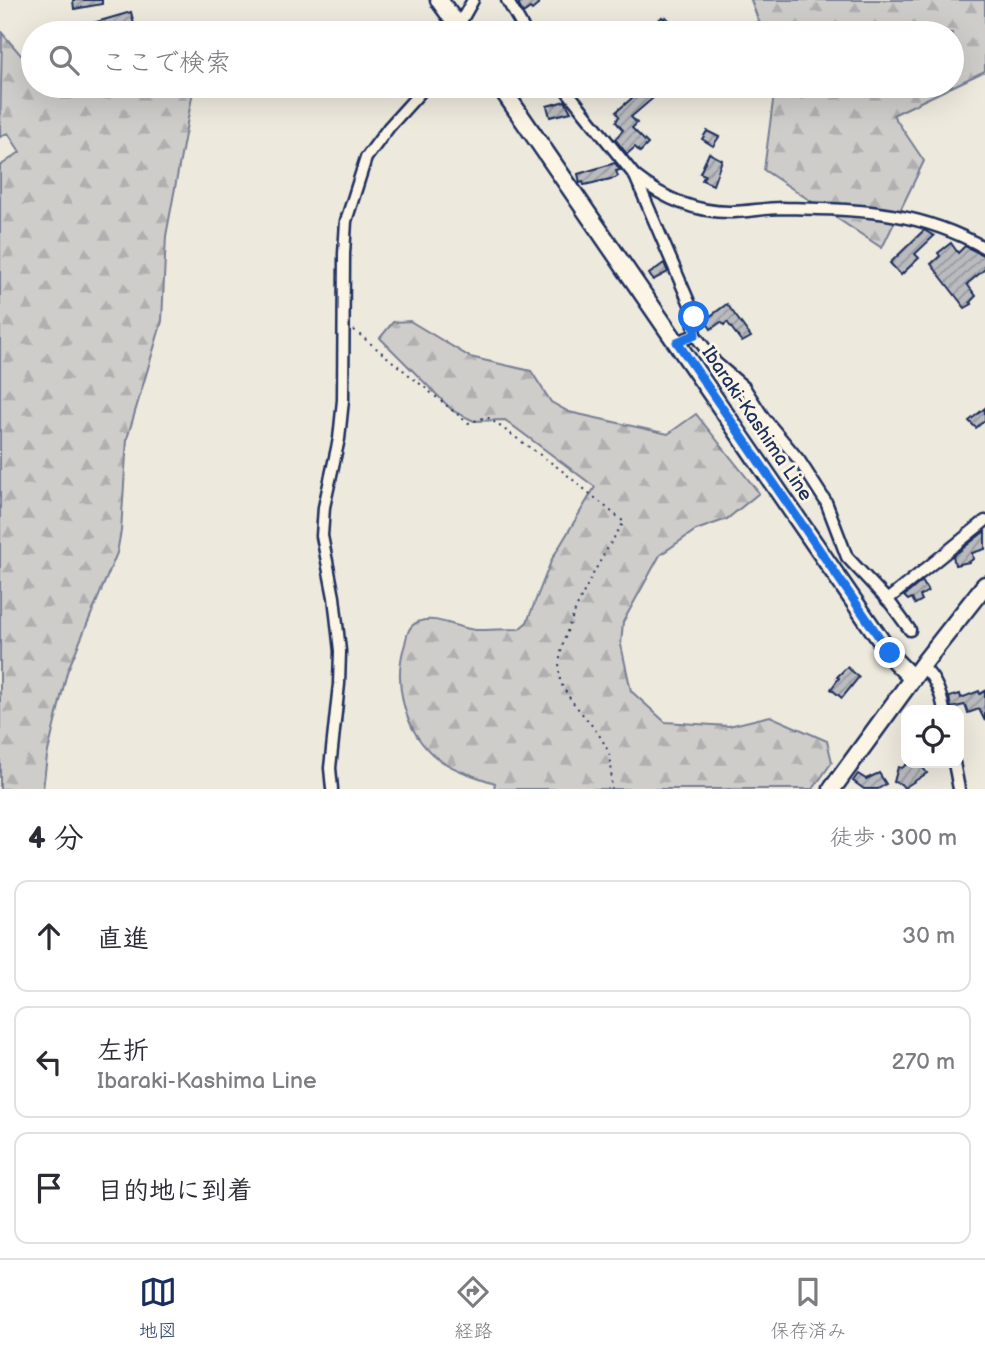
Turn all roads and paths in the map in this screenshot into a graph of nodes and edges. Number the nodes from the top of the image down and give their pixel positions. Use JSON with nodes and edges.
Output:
{"nodes":[{"id":1,"x":439,"y":0,"type":"edge"},
{"id":2,"x":473,"y":0,"type":"edge"},
{"id":3,"x":507,"y":0,"type":"edge"},
{"id":4,"x":452,"y":21,"type":"edge"},
{"id":5,"x":463,"y":21,"type":"edge"},
{"id":6,"x":519,"y":21,"type":"edge"},
{"id":7,"x":415,"y":98,"type":"edge"},
{"id":8,"x":508,"y":98,"type":"edge"},
{"id":9,"x":573,"y":98,"type":"edge"},
{"id":10,"x":635,"y":176,"type":"junction"},
{"id":11,"x":985,"y":248,"type":"edge"},
{"id":12,"x":344,"y":322,"type":"junction"},
{"id":13,"x":695,"y":335,"type":"junction"},
{"id":14,"x":677,"y":342,"type":"junction"},
{"id":15,"x":985,"y":521,"type":"edge"},
{"id":16,"x":852,"y":564,"type":"junction"},
{"id":17,"x":835,"y":574,"type":"junction"},
{"id":18,"x":985,"y":585,"type":"edge"},
{"id":19,"x":887,"y":600,"type":"junction"},
{"id":20,"x":910,"y":630,"type":"dead end"},
{"id":21,"x":916,"y":672,"type":"junction"},
{"id":22,"x":942,"y":705,"type":"edge"},
{"id":23,"x":955,"y":768,"type":"edge"},
{"id":24,"x":332,"y":789,"type":"edge"},
{"id":25,"x":611,"y":789,"type":"edge"},
{"id":26,"x":832,"y":789,"type":"edge"},
{"id":27,"x":959,"y":789,"type":"edge"}],
"edges":[{"from":1,"to":4,"type":"main road"},
{"from":2,"to":5,"type":"street"},
{"from":3,"to":6,"type":"street"},
{"from":7,"to":12,"type":"street"},
{"from":8,"to":14,"type":"main road","name":"Ibaraki-Kashima Line"},
{"from":9,"to":10,"type":"street"},
{"from":10,"to":11,"type":"street"},
{"from":10,"to":13,"type":"street"},
{"from":12,"to":24,"type":"street"},
{"from":12,"to":25,"type":"path"},
{"from":13,"to":14,"type":"street"},
{"from":13,"to":16,"type":"street"},
{"from":14,"to":17,"type":"main road","name":"Ibaraki-Kashima Line"},
{"from":15,"to":19,"type":"street"},
{"from":16,"to":17,"type":"street"},
{"from":16,"to":19,"type":"street"},
{"from":17,"to":21,"type":"main road","name":"Ibaraki-Kashima Line"},
{"from":18,"to":21,"type":"main road"},
{"from":19,"to":20,"type":"street"},
{"from":21,"to":22,"type":"street"},
{"from":21,"to":26,"type":"main road"},
{"from":23,"to":27,"type":"street"}]}
